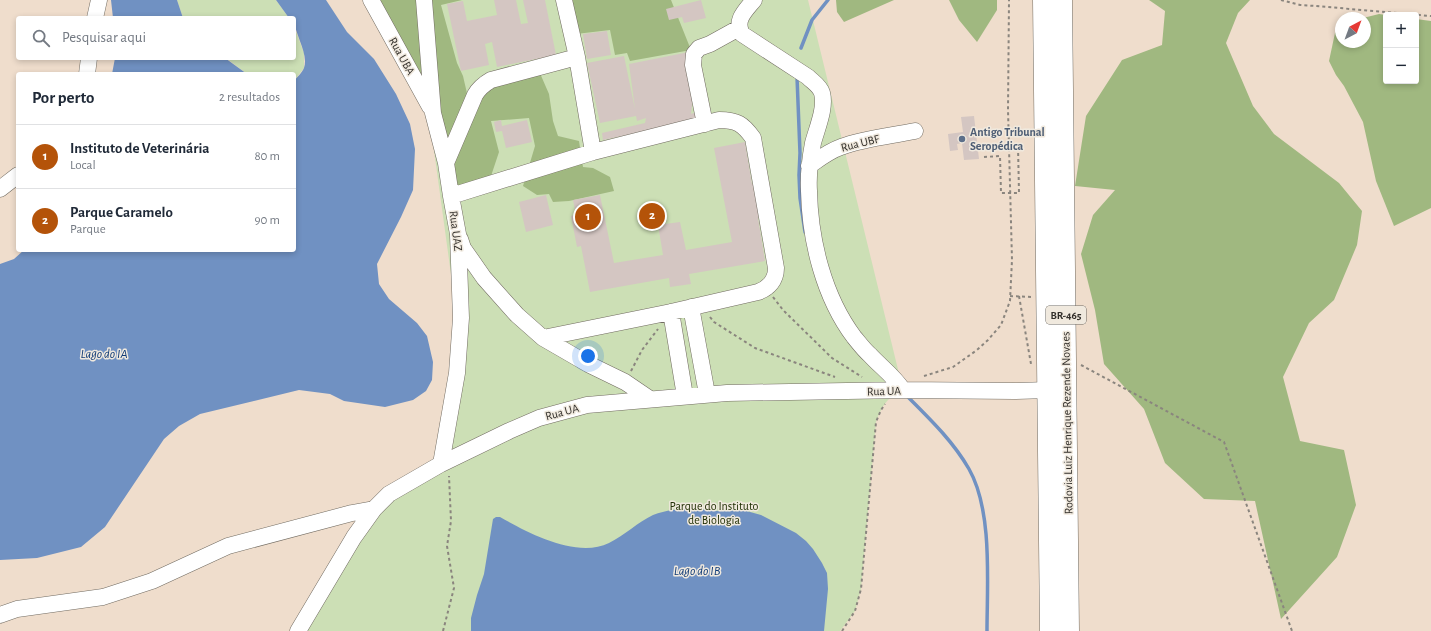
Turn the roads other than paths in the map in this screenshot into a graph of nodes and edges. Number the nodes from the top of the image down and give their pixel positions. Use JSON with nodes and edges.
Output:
{"nodes":[{"id":1,"x":99,"y":0,"type":"edge"},
{"id":2,"x":371,"y":0,"type":"edge"},
{"id":3,"x":424,"y":0,"type":"edge"},
{"id":4,"x":564,"y":0,"type":"edge"},
{"id":5,"x":754,"y":0,"type":"edge"},
{"id":6,"x":1044,"y":0,"type":"edge"},
{"id":7,"x":1061,"y":0,"type":"edge"},
{"id":8,"x":95,"y":16,"type":"edge"},
{"id":9,"x":739,"y":28,"type":"junction"},
{"id":10,"x":577,"y":57,"type":"junction"},
{"id":11,"x":90,"y":60,"type":"edge"},
{"id":12,"x":87,"y":72,"type":"edge"},
{"id":13,"x":433,"y":113,"type":"junction"},
{"id":14,"x":705,"y":124,"type":"junction"},
{"id":15,"x":915,"y":131,"type":"dead end"},
{"id":16,"x":593,"y":152,"type":"junction"},
{"id":17,"x":446,"y":163,"type":"junction"},
{"id":18,"x":809,"y":166,"type":"junction"},
{"id":19,"x":16,"y":176,"type":"edge"},
{"id":20,"x":0,"y":189,"type":"edge"},
{"id":21,"x":451,"y":196,"type":"junction"},
{"id":22,"x":458,"y":234,"type":"junction"},
{"id":23,"x":694,"y":306,"type":"junction"},
{"id":24,"x":671,"y":312,"type":"junction"},
{"id":25,"x":543,"y":338,"type":"junction"},
{"id":26,"x":910,"y":390,"type":"junction"},
{"id":27,"x":1048,"y":390,"type":"junction"},
{"id":28,"x":707,"y":394,"type":"junction"},
{"id":29,"x":685,"y":396,"type":"junction"},
{"id":30,"x":650,"y":399,"type":"junction"},
{"id":31,"x":445,"y":462,"type":"junction"},
{"id":32,"x":374,"y":509,"type":"junction"},
{"id":33,"x":0,"y":615,"type":"edge"},
{"id":34,"x":298,"y":631,"type":"edge"},
{"id":35,"x":1051,"y":631,"type":"edge"},
{"id":36,"x":1068,"y":631,"type":"edge"}],
"edges":[{"from":1,"to":8,"type":"lane"},
{"from":2,"to":13,"type":"lane","name":"Rua UBA"},
{"from":3,"to":13,"type":"lane","name":"Rua UAZ"},
{"from":4,"to":10,"type":"lane"},
{"from":5,"to":9,"type":"lane"},
{"from":6,"to":27,"type":"highway","name":"Rodovia Luiz Henrique Rezende Novaes","number":"BR-465"},
{"from":7,"to":36,"type":"highway","name":"Rodovia Luiz Henrique Rezende Novaes","number":"BR-465"},
{"from":9,"to":14,"type":"lane"},
{"from":9,"to":18,"type":"lane"},
{"from":10,"to":16,"type":"lane"},
{"from":10,"to":17,"type":"lane"},
{"from":11,"to":12,"type":"lane"},
{"from":13,"to":17,"type":"lane","name":"Rua UAZ"},
{"from":14,"to":16,"type":"lane"},
{"from":14,"to":23,"type":"lane"},
{"from":15,"to":18,"type":"lane","name":"Rua UBF"},
{"from":16,"to":21,"type":"lane"},
{"from":17,"to":21,"type":"lane","name":"Rua UAZ"},
{"from":18,"to":26,"type":"lane"},
{"from":19,"to":20,"type":"lane"},
{"from":21,"to":22,"type":"lane","name":"Rua UAZ"},
{"from":22,"to":25,"type":"lane"},
{"from":22,"to":31,"type":"lane","name":"Rua UAZ"},
{"from":23,"to":24,"type":"lane"},
{"from":23,"to":28,"type":"lane"},
{"from":24,"to":25,"type":"lane"},
{"from":24,"to":29,"type":"lane"},
{"from":25,"to":30,"type":"lane"},
{"from":26,"to":27,"type":"lane","name":"Rua UA"},
{"from":26,"to":28,"type":"lane","name":"Rua UA"},
{"from":27,"to":35,"type":"highway","name":"Rodovia Luiz Henrique Rezende Novaes","number":"BR-465"},
{"from":28,"to":29,"type":"lane","name":"Rua UA"},
{"from":29,"to":30,"type":"lane","name":"Rua UA"},
{"from":30,"to":31,"type":"lane","name":"Rua UA"},
{"from":31,"to":32,"type":"lane","name":"Rua UA"},
{"from":32,"to":33,"type":"lane"},
{"from":32,"to":34,"type":"lane","name":"Rua UA"}]}
